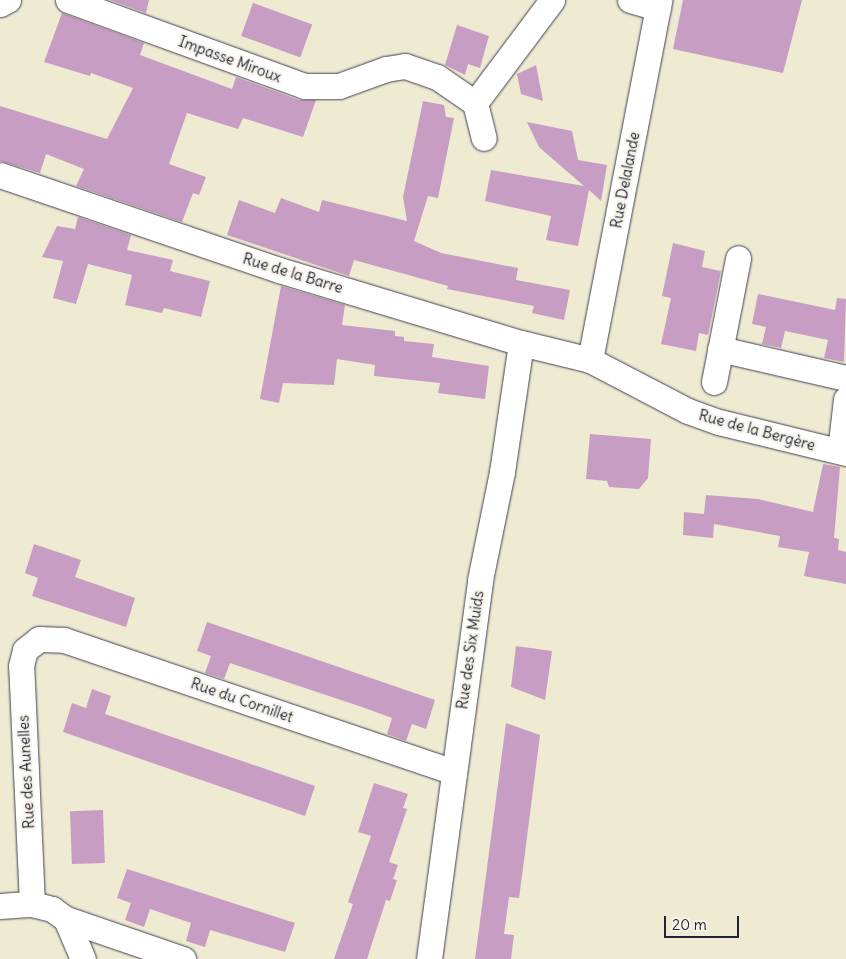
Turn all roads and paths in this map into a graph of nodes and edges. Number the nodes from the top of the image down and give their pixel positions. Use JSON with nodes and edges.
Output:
{"nodes":[{"id":1,"x":8,"y":0,"type":"edge"},
{"id":2,"x":68,"y":0,"type":"edge"},
{"id":3,"x":552,"y":0,"type":"edge"},
{"id":4,"x":630,"y":0,"type":"edge"},
{"id":5,"x":0,"y":4,"type":"edge"},
{"id":6,"x":659,"y":4,"type":"edge"},
{"id":7,"x":476,"y":103,"type":"junction"},
{"id":8,"x":484,"y":138,"type":"dead end"},
{"id":9,"x":0,"y":175,"type":"edge"},
{"id":10,"x":738,"y":258,"type":"dead end"},
{"id":11,"x":521,"y":343,"type":"junction"},
{"id":12,"x":720,"y":349,"type":"junction"},
{"id":13,"x":590,"y":360,"type":"junction"},
{"id":14,"x":846,"y":378,"type":"edge"},
{"id":15,"x":714,"y":382,"type":"dead end"},
{"id":16,"x":846,"y":399,"type":"edge"},
{"id":17,"x":843,"y":452,"type":"edge"},
{"id":18,"x":30,"y":643,"type":"joint"},
{"id":19,"x":453,"y":772,"type":"junction"},
{"id":20,"x":32,"y":904,"type":"junction"},
{"id":21,"x":0,"y":906,"type":"edge"},
{"id":22,"x":66,"y":919,"type":"junction"},
{"id":23,"x":83,"y":959,"type":"edge"},
{"id":24,"x":183,"y":959,"type":"edge"},
{"id":25,"x":429,"y":959,"type":"edge"}],
"edges":[{"from":1,"to":5,"type":"street"},
{"from":2,"to":7,"type":"street","name":"Impasse Miroux"},
{"from":3,"to":7,"type":"street"},
{"from":4,"to":6,"type":"street"},
{"from":6,"to":13,"type":"street","name":"Rue Delalande"},
{"from":7,"to":8,"type":"street"},
{"from":9,"to":11,"type":"street","name":"Rue de la Barre"},
{"from":10,"to":12,"type":"street"},
{"from":11,"to":13,"type":"street","name":"Rue de la Barre"},
{"from":11,"to":19,"type":"street","name":"Rue des Six Muids"},
{"from":12,"to":14,"type":"street"},
{"from":12,"to":15,"type":"street"},
{"from":13,"to":17,"type":"street","name":"Rue de la Bergère"},
{"from":16,"to":17,"type":"street"},
{"from":18,"to":19,"type":"street","name":"Rue du Cornillet"},
{"from":18,"to":20,"type":"street","name":"Rue des Aunelles"},
{"from":19,"to":25,"type":"street","name":"Rue des Six Muids"},
{"from":20,"to":21,"type":"street"},
{"from":20,"to":22,"type":"street"},
{"from":22,"to":23,"type":"street"},
{"from":22,"to":24,"type":"street"}]}
